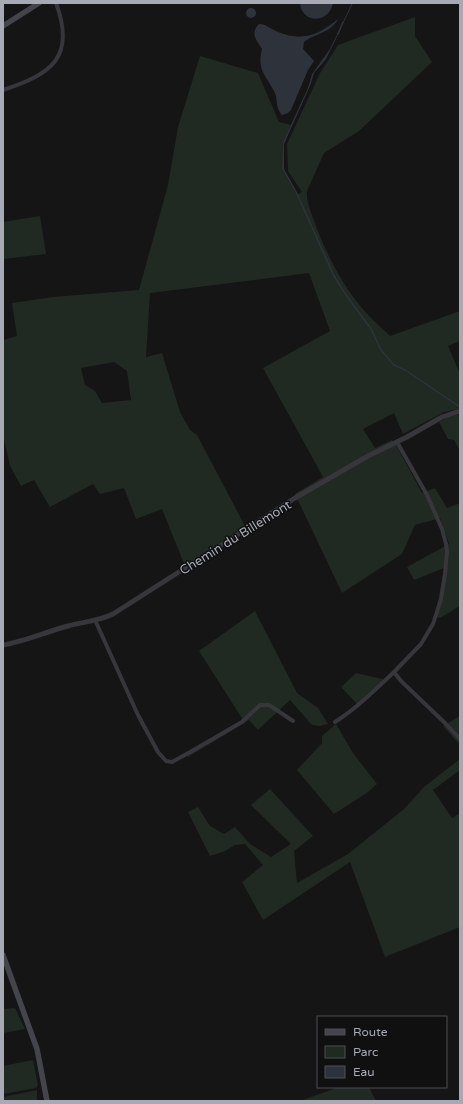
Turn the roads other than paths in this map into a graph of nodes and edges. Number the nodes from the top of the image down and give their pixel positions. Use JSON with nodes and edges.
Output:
{"nodes":[{"id":1,"x":39,"y":3,"type":"edge"},
{"id":2,"x":56,"y":3,"type":"edge"},
{"id":3,"x":3,"y":26,"type":"edge"},
{"id":4,"x":3,"y":90,"type":"edge"},
{"id":5,"x":460,"y":411,"type":"edge"},
{"id":6,"x":397,"y":442,"type":"junction"},
{"id":7,"x":95,"y":620,"type":"junction"},
{"id":8,"x":3,"y":645,"type":"edge"},
{"id":9,"x":394,"y":672,"type":"junction"},
{"id":10,"x":293,"y":721,"type":"dead end"},
{"id":11,"x":335,"y":722,"type":"dead end"},
{"id":12,"x":460,"y":739,"type":"edge"},
{"id":13,"x":3,"y":956,"type":"edge"},
{"id":14,"x":47,"y":1101,"type":"edge"}],
"edges":[{"from":1,"to":3,"type":"main road"},
{"from":2,"to":4,"type":"street"},
{"from":5,"to":6,"type":"street","name":"Chemin du Billemont"},
{"from":6,"to":7,"type":"street","name":"Chemin du Billemont"},
{"from":6,"to":9,"type":"street"},
{"from":7,"to":8,"type":"street","name":"Chemin du Billemont"},
{"from":7,"to":10,"type":"street"},
{"from":9,"to":11,"type":"street"},
{"from":9,"to":12,"type":"street"},
{"from":13,"to":14,"type":"main road"}]}
